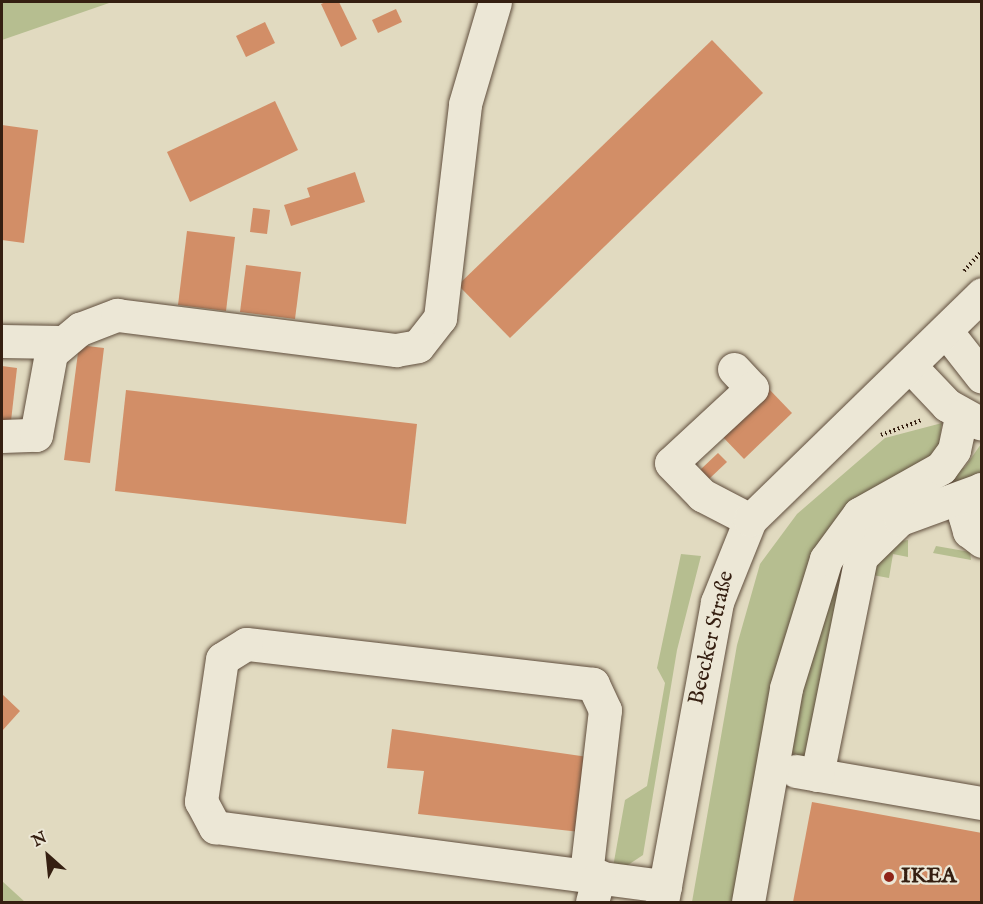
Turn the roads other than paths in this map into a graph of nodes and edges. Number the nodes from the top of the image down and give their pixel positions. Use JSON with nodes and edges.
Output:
{"nodes":[{"id":1,"x":495,"y":2,"type":"edge"},
{"id":2,"x":981,"y":294,"type":"edge"},
{"id":3,"x":946,"y":331,"type":"junction"},
{"id":4,"x":2,"y":340,"type":"edge"},
{"id":5,"x":60,"y":342,"type":"junction"},
{"id":6,"x":910,"y":366,"type":"junction"},
{"id":7,"x":734,"y":369,"type":"dead end"},
{"id":8,"x":981,"y":377,"type":"edge"},
{"id":9,"x":959,"y":418,"type":"edge"},
{"id":10,"x":2,"y":436,"type":"edge"},
{"id":11,"x":981,"y":489,"type":"edge"},
{"id":12,"x":750,"y":520,"type":"junction"},
{"id":13,"x":981,"y":541,"type":"edge"},
{"id":14,"x":773,"y":760,"type":"junction"},
{"id":15,"x":817,"y":775,"type":"junction"},
{"id":16,"x":981,"y":803,"type":"edge"},
{"id":17,"x":592,"y":884,"type":"edge"},
{"id":18,"x":664,"y":894,"type":"edge"},
{"id":19,"x":748,"y":903,"type":"edge"}],
"edges":[{"from":1,"to":5,"type":"street"},
{"from":2,"to":3,"type":"street","name":"Beecker Straße"},
{"from":3,"to":6,"type":"street","name":"Beecker Straße"},
{"from":3,"to":8,"type":"street"},
{"from":4,"to":5,"type":"street"},
{"from":5,"to":10,"type":"street"},
{"from":6,"to":9,"type":"street"},
{"from":6,"to":12,"type":"street","name":"Beecker Straße"},
{"from":7,"to":12,"type":"street"},
{"from":9,"to":14,"type":"street"},
{"from":11,"to":13,"type":"street"},
{"from":11,"to":15,"type":"street"},
{"from":12,"to":18,"type":"street","name":"Beecker Straße"},
{"from":14,"to":15,"type":"street"},
{"from":14,"to":19,"type":"street"},
{"from":15,"to":16,"type":"street"},
{"from":17,"to":17,"type":"street"},
{"from":17,"to":18,"type":"street"}]}
